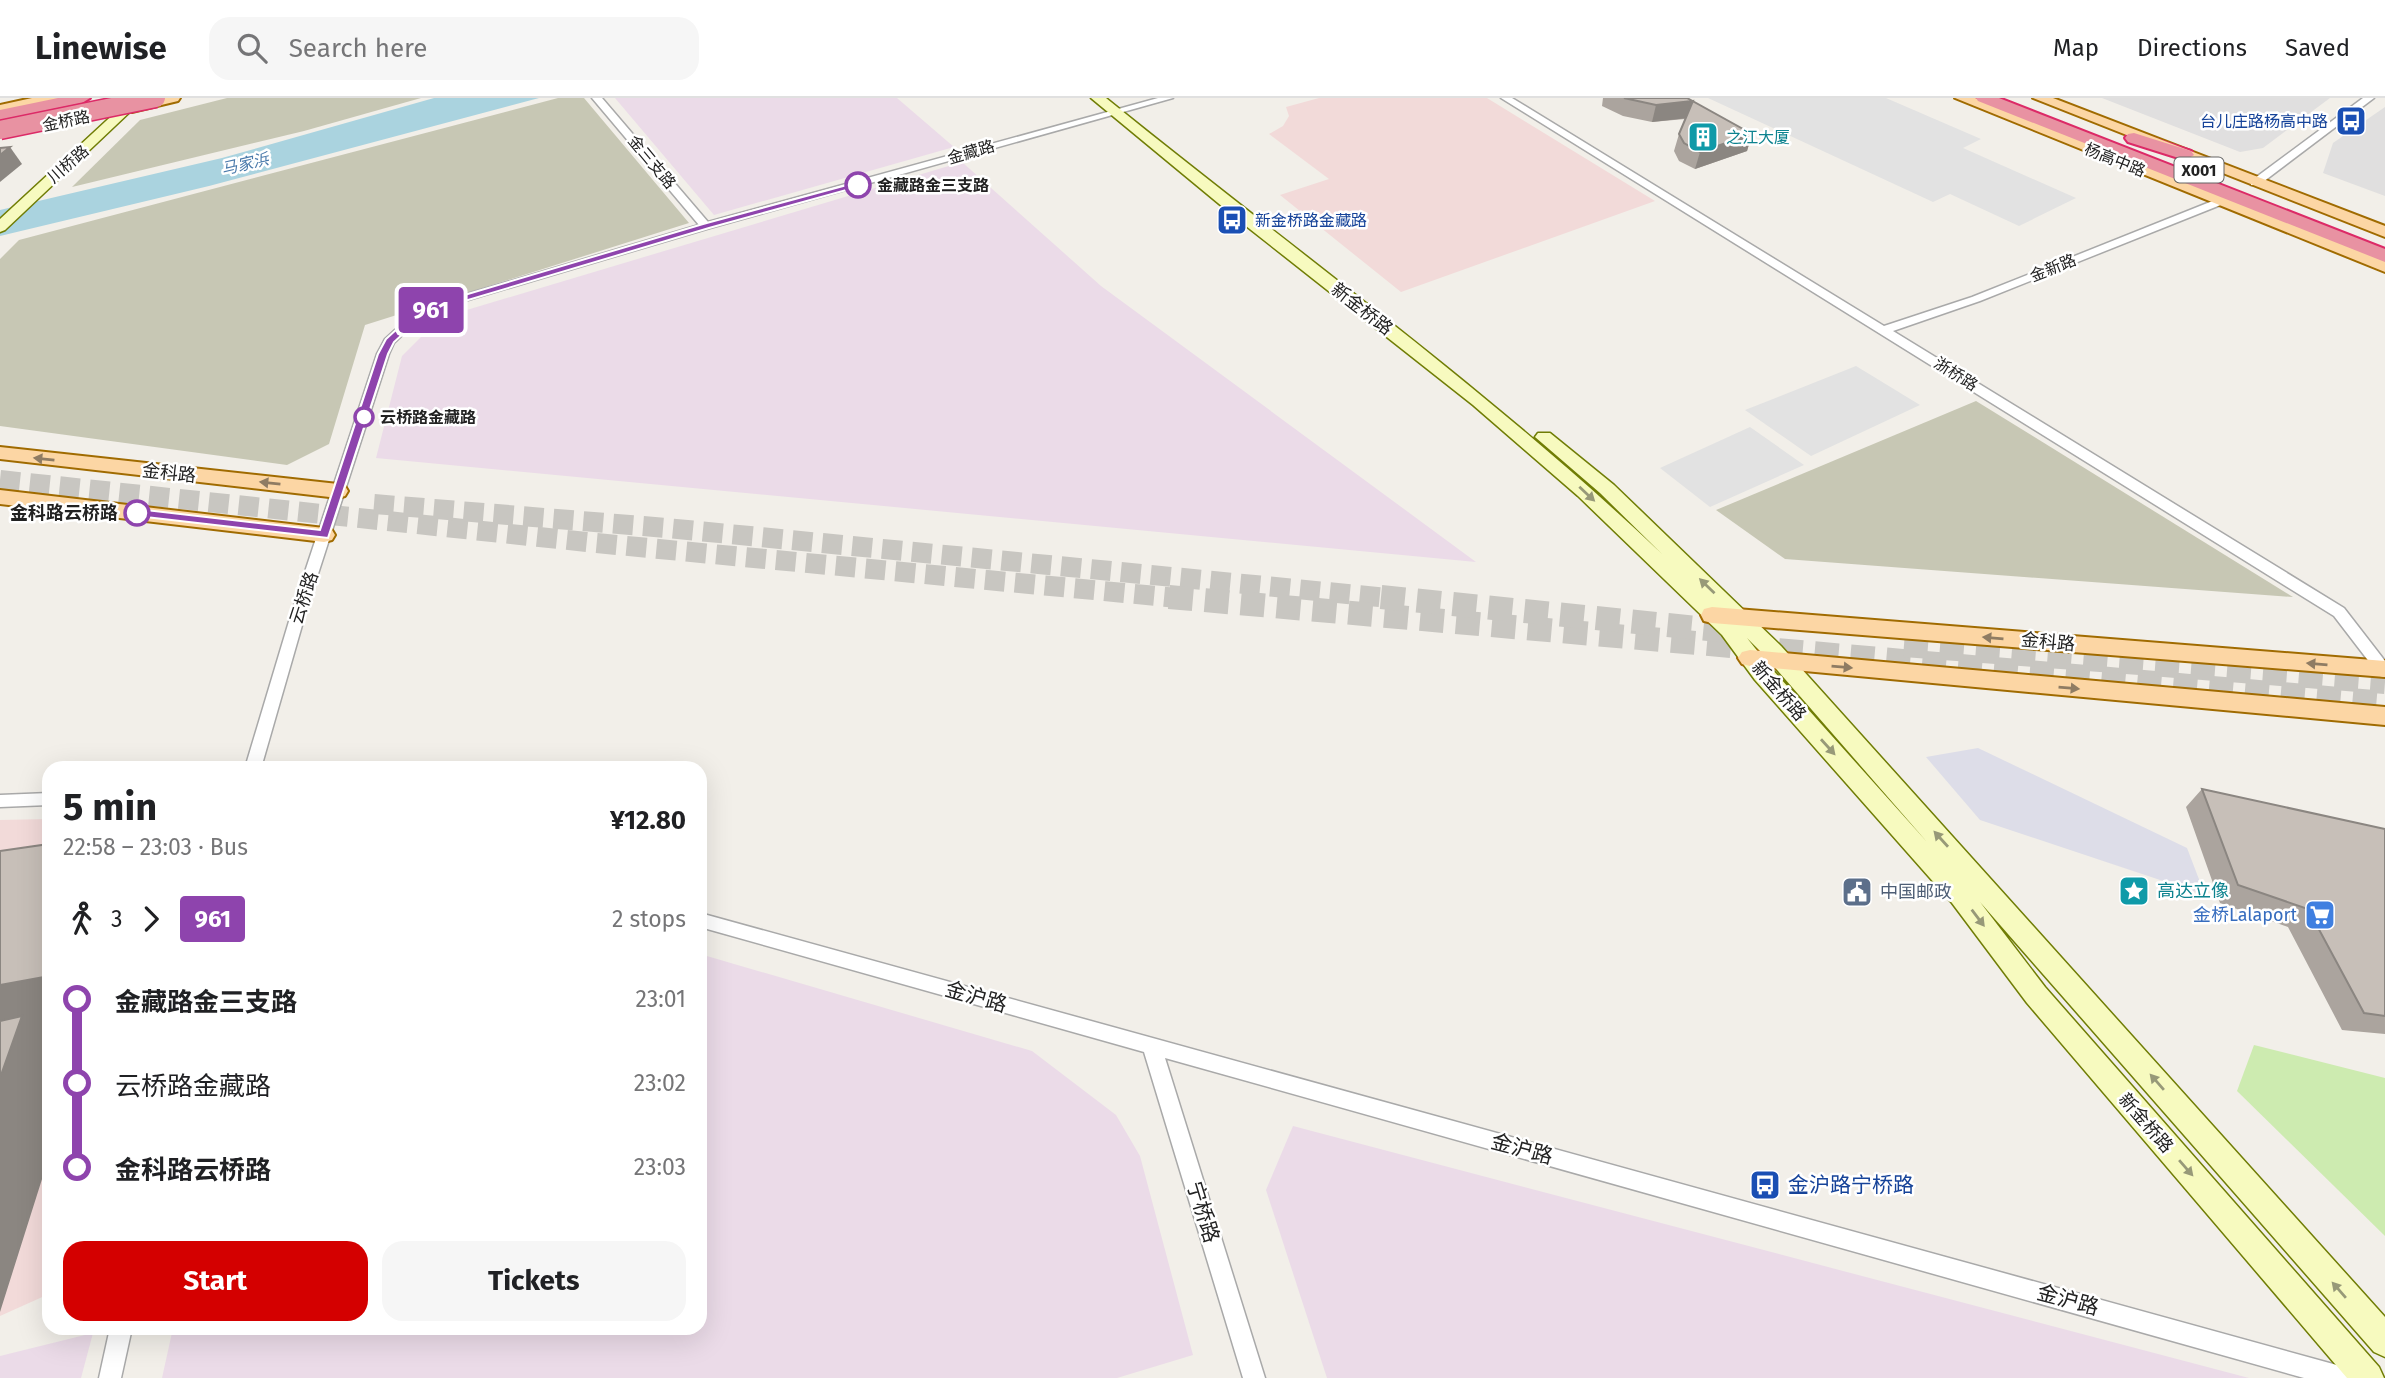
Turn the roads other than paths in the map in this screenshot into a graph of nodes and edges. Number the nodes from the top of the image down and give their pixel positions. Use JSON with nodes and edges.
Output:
{"nodes":[{"id":1,"x":36,"y":98,"type":"edge"},
{"id":2,"x":53,"y":98,"type":"edge"},
{"id":3,"x":82,"y":98,"type":"edge"},
{"id":4,"x":100,"y":98,"type":"edge"},
{"id":5,"x":156,"y":98,"type":"edge"},
{"id":6,"x":173,"y":98,"type":"edge"},
{"id":7,"x":597,"y":98,"type":"edge"},
{"id":8,"x":1168,"y":98,"type":"edge"},
{"id":9,"x":1506,"y":98,"type":"edge"},
{"id":10,"x":1962,"y":98,"type":"edge"},
{"id":11,"x":2015,"y":98,"type":"edge"},
{"id":12,"x":2040,"y":98,"type":"edge"},
{"id":13,"x":2369,"y":98,"type":"edge"},
{"id":14,"x":124,"y":102,"type":"edge"},
{"id":15,"x":1983,"y":102,"type":"edge"},
{"id":16,"x":1117,"y":104,"type":"edge"},
{"id":17,"x":0,"y":108,"type":"edge"},
{"id":18,"x":100,"y":114,"type":"junction"},
{"id":19,"x":0,"y":115,"type":"edge"},
{"id":20,"x":0,"y":131,"type":"edge"},
{"id":21,"x":2185,"y":155,"type":"junction"},
{"id":22,"x":2259,"y":181,"type":"junction"},
{"id":23,"x":41,"y":182,"type":"junction"},
{"id":24,"x":2219,"y":202,"type":"junction"},
{"id":25,"x":0,"y":214,"type":"edge"},
{"id":26,"x":2284,"y":216,"type":"junction"},
{"id":27,"x":706,"y":226,"type":"junction"},
{"id":28,"x":0,"y":227,"type":"edge"},
{"id":29,"x":2385,"y":232,"type":"edge"},
{"id":30,"x":2385,"y":243,"type":"edge"},
{"id":31,"x":2385,"y":256,"type":"edge"},
{"id":32,"x":2385,"y":266,"type":"edge"},
{"id":33,"x":413,"y":319,"type":"joint"},
{"id":34,"x":1885,"y":330,"type":"junction"},
{"id":35,"x":0,"y":453,"type":"edge"},
{"id":36,"x":338,"y":491,"type":"junction"},
{"id":37,"x":0,"y":497,"type":"edge"},
{"id":38,"x":324,"y":535,"type":"junction"},
{"id":39,"x":1725,"y":615,"type":"junction"},
{"id":40,"x":1750,"y":658,"type":"junction"},
{"id":41,"x":1784,"y":663,"type":"junction"},
{"id":42,"x":2384,"y":670,"type":"edge"},
{"id":43,"x":2385,"y":716,"type":"edge"},
{"id":44,"x":255,"y":761,"type":"edge"},
{"id":45,"x":42,"y":799,"type":"edge"},
{"id":46,"x":0,"y":801,"type":"edge"},
{"id":47,"x":707,"y":922,"type":"edge"},
{"id":48,"x":1152,"y":1046,"type":"junction"},
{"id":49,"x":119,"y":1335,"type":"edge"},
{"id":50,"x":2385,"y":1341,"type":"edge"},
{"id":51,"x":110,"y":1378,"type":"edge"},
{"id":52,"x":1254,"y":1378,"type":"edge"},
{"id":53,"x":2344,"y":1378,"type":"edge"},
{"id":54,"x":2368,"y":1378,"type":"edge"}],
"edges":[{"from":1,"to":17,"type":"highway"},
{"from":2,"to":17,"type":"main road","name":"金桥路"},
{"from":3,"to":19,"type":"highway"},
{"from":4,"to":18,"type":"street"},
{"from":5,"to":20,"type":"highway","bridge":true},
{"from":6,"to":14,"type":"main road","name":"金桥路"},
{"from":7,"to":27,"type":"street","name":"金三支路"},
{"from":8,"to":16,"type":"street","name":"金藏路"},
{"from":9,"to":34,"type":"street","name":"浙桥路"},
{"from":10,"to":15,"type":"main road","name":"杨高中路","number":"X001"},
{"from":11,"to":21,"type":"highway"},
{"from":11,"to":30,"type":"highway","name":"杨高中路","number":"X001"},
{"from":12,"to":21,"type":"main road","name":"杨高中路","number":"X001"},
{"from":13,"to":22,"type":"street"},
{"from":14,"to":18,"type":"main road","name":"金桥路"},
{"from":14,"to":20,"type":"highway","bridge":true},
{"from":14,"to":23,"type":"street","name":"川桥路"},
{"from":15,"to":24,"type":"main road","name":"杨高中路","number":"X001"},
{"from":15,"to":26,"type":"highway","name":"杨高中路","number":"X001"},
{"from":16,"to":27,"type":"street","name":"金藏路"},
{"from":16,"to":39,"type":"street","name":"新金桥路"},
{"from":18,"to":20,"type":"main road","name":"金桥路"},
{"from":18,"to":23,"type":"street","name":"川桥路"},
{"from":21,"to":22,"type":"main road","name":"杨高中路","number":"X001"},
{"from":22,"to":29,"type":"main road","name":"杨高中路","number":"X001"},
{"from":23,"to":25,"type":"street","name":"川桥路"},
{"from":23,"to":28,"type":"street","name":"川桥路"},
{"from":24,"to":32,"type":"main road","name":"杨高中路","number":"X001"},
{"from":24,"to":34,"type":"street","name":"金新路"},
{"from":26,"to":31,"type":"highway","name":"杨高中路","number":"X001"},
{"from":26,"to":32,"type":"highway"},
{"from":27,"to":33,"type":"street","name":"金藏路"},
{"from":33,"to":36,"type":"street","name":"云桥路"},
{"from":34,"to":42,"type":"street","name":"浙桥路"},
{"from":36,"to":35,"type":"main road","name":"金科路","one_way":true},
{"from":36,"to":38,"type":"street","name":"云桥路"},
{"from":37,"to":38,"type":"main road"},
{"from":38,"to":44,"type":"street","name":"云桥路"},
{"from":39,"to":40,"type":"street","name":"新金桥路"},
{"from":39,"to":41,"type":"street","name":"新金桥路"},
{"from":42,"to":39,"type":"main road","name":"金科路","one_way":true},
{"from":40,"to":41,"type":"main road"},
{"from":40,"to":54,"type":"street","name":"新金桥路","one_way":true},
{"from":41,"to":43,"type":"main road","one_way":true},
{"from":50,"to":41,"type":"street","name":"新金桥路","one_way":true},
{"from":45,"to":46,"type":"street"},
{"from":47,"to":48,"type":"street","name":"金沪路"},
{"from":48,"to":52,"type":"street","name":"宁桥路"},
{"from":48,"to":53,"type":"street","name":"金沪路"},
{"from":49,"to":51,"type":"street"}]}
